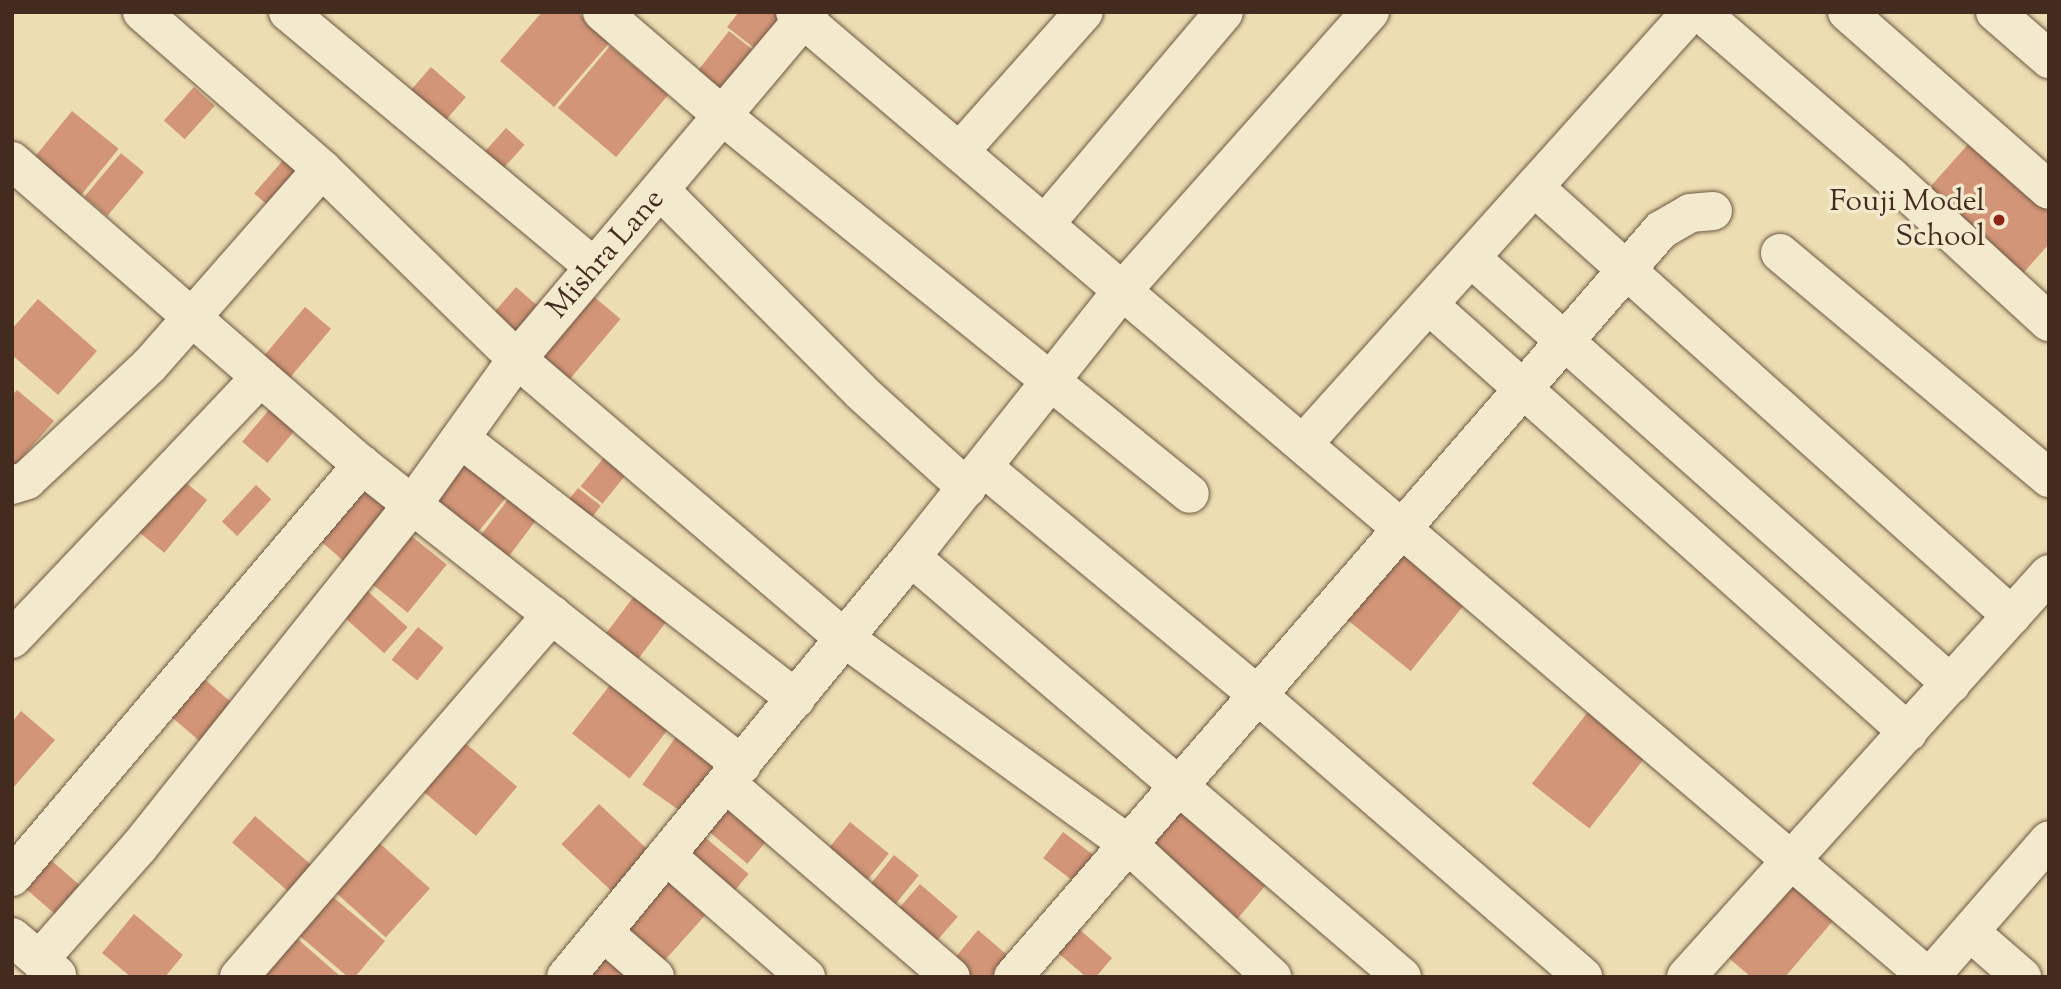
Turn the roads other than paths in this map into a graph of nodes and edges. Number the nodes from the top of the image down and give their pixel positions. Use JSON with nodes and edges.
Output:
{"nodes":[{"id":1,"x":142,"y":12,"type":"edge"},
{"id":2,"x":288,"y":12,"type":"edge"},
{"id":3,"x":602,"y":12,"type":"edge"},
{"id":4,"x":1084,"y":12,"type":"edge"},
{"id":5,"x":1224,"y":12,"type":"edge"},
{"id":6,"x":1370,"y":12,"type":"edge"},
{"id":7,"x":1691,"y":12,"type":"edge"},
{"id":8,"x":1700,"y":12,"type":"edge"},
{"id":9,"x":1847,"y":12,"type":"edge"},
{"id":10,"x":1995,"y":12,"type":"edge"},
{"id":11,"x":803,"y":15,"type":"edge"},
{"id":12,"x":2049,"y":59,"type":"edge"},
{"id":13,"x":724,"y":117,"type":"junction"},
{"id":14,"x":960,"y":151,"type":"junction"},
{"id":15,"x":12,"y":161,"type":"edge"},
{"id":16,"x":322,"y":169,"type":"junction"},
{"id":17,"x":1534,"y":187,"type":"junction"},
{"id":18,"x":2049,"y":190,"type":"edge"},
{"id":19,"x":662,"y":192,"type":"junction"},
{"id":20,"x":1713,"y":211,"type":"dead end"},
{"id":21,"x":1045,"y":224,"type":"junction"},
{"id":22,"x":1780,"y":253,"type":"dead end"},
{"id":23,"x":1471,"y":258,"type":"junction"},
{"id":24,"x":593,"y":267,"type":"junction"},
{"id":25,"x":1627,"y":271,"type":"junction"},
{"id":26,"x":1123,"y":290,"type":"junction"},
{"id":27,"x":1429,"y":305,"type":"junction"},
{"id":28,"x":192,"y":317,"type":"junction"},
{"id":29,"x":2049,"y":322,"type":"edge"},
{"id":30,"x":1567,"y":343,"type":"junction"},
{"id":31,"x":517,"y":359,"type":"junction"},
{"id":32,"x":261,"y":377,"type":"junction"},
{"id":33,"x":1051,"y":383,"type":"junction"},
{"id":34,"x":1524,"y":390,"type":"junction"},
{"id":35,"x":461,"y":439,"type":"junction"},
{"id":36,"x":1303,"y":444,"type":"junction"},
{"id":37,"x":362,"y":465,"type":"junction"},
{"id":38,"x":975,"y":477,"type":"junction"},
{"id":39,"x":2049,"y":478,"type":"edge"},
{"id":40,"x":12,"y":485,"type":"edge"},
{"id":41,"x":1190,"y":494,"type":"dead end"},
{"id":42,"x":414,"y":504,"type":"junction"},
{"id":43,"x":1405,"y":530,"type":"junction"},
{"id":44,"x":911,"y":557,"type":"junction"},
{"id":45,"x":2049,"y":574,"type":"edge"},
{"id":46,"x":552,"y":615,"type":"junction"},
{"id":47,"x":2012,"y":616,"type":"junction"},
{"id":48,"x":843,"y":637,"type":"junction"},
{"id":49,"x":12,"y":639,"type":"edge"},
{"id":50,"x":1951,"y":684,"type":"junction"},
{"id":51,"x":1259,"y":696,"type":"junction"},
{"id":52,"x":796,"y":699,"type":"junction"},
{"id":53,"x":1908,"y":732,"type":"junction"},
{"id":54,"x":734,"y":774,"type":"junction"},
{"id":55,"x":1178,"y":789,"type":"junction"},
{"id":56,"x":1129,"y":845,"type":"junction"},
{"id":57,"x":2047,"y":846,"type":"edge"},
{"id":58,"x":666,"y":855,"type":"junction"},
{"id":59,"x":1788,"y":859,"type":"junction"},
{"id":60,"x":12,"y":877,"type":"edge"},
{"id":61,"x":603,"y":932,"type":"junction"},
{"id":62,"x":1970,"y":932,"type":"junction"},
{"id":63,"x":36,"y":958,"type":"edge"},
{"id":64,"x":239,"y":977,"type":"edge"},
{"id":65,"x":566,"y":977,"type":"edge"},
{"id":66,"x":655,"y":977,"type":"edge"},
{"id":67,"x":806,"y":977,"type":"edge"},
{"id":68,"x":951,"y":977,"type":"edge"},
{"id":69,"x":1013,"y":977,"type":"edge"},
{"id":70,"x":1272,"y":977,"type":"edge"},
{"id":71,"x":1402,"y":977,"type":"edge"},
{"id":72,"x":1583,"y":977,"type":"edge"},
{"id":73,"x":1686,"y":977,"type":"edge"},
{"id":74,"x":1929,"y":977,"type":"edge"},
{"id":75,"x":2022,"y":977,"type":"edge"}],
"edges":[{"from":1,"to":16,"type":"street"},
{"from":2,"to":24,"type":"street"},
{"from":3,"to":13,"type":"street"},
{"from":4,"to":14,"type":"street"},
{"from":5,"to":21,"type":"street"},
{"from":6,"to":26,"type":"street"},
{"from":7,"to":17,"type":"street"},
{"from":8,"to":29,"type":"street"},
{"from":9,"to":18,"type":"street"},
{"from":10,"to":12,"type":"street"},
{"from":11,"to":13,"type":"street","name":"Mishra Lane"},
{"from":11,"to":14,"type":"street"},
{"from":13,"to":19,"type":"street","name":"Mishra Lane"},
{"from":13,"to":33,"type":"street"},
{"from":14,"to":21,"type":"street"},
{"from":15,"to":28,"type":"street"},
{"from":16,"to":28,"type":"street"},
{"from":16,"to":31,"type":"street"},
{"from":17,"to":23,"type":"street"},
{"from":17,"to":25,"type":"street"},
{"from":19,"to":24,"type":"street","name":"Mishra Lane"},
{"from":19,"to":38,"type":"street"},
{"from":20,"to":25,"type":"street"},
{"from":21,"to":26,"type":"street"},
{"from":22,"to":39,"type":"street"},
{"from":23,"to":27,"type":"street"},
{"from":23,"to":30,"type":"street"},
{"from":24,"to":31,"type":"street","name":"Mishra Lane"},
{"from":25,"to":30,"type":"street"},
{"from":25,"to":47,"type":"street"},
{"from":26,"to":33,"type":"street"},
{"from":26,"to":36,"type":"street"},
{"from":27,"to":34,"type":"street"},
{"from":27,"to":36,"type":"street"},
{"from":28,"to":32,"type":"street"},
{"from":28,"to":40,"type":"street"},
{"from":30,"to":34,"type":"street"},
{"from":30,"to":50,"type":"street"},
{"from":31,"to":35,"type":"street","name":"Mishra Lane"},
{"from":31,"to":48,"type":"street"},
{"from":32,"to":37,"type":"street"},
{"from":32,"to":49,"type":"street"},
{"from":33,"to":38,"type":"street"},
{"from":33,"to":41,"type":"street"},
{"from":34,"to":43,"type":"street"},
{"from":34,"to":53,"type":"street"},
{"from":35,"to":42,"type":"street","name":"Mishra Lane"},
{"from":35,"to":52,"type":"street"},
{"from":36,"to":43,"type":"street"},
{"from":37,"to":42,"type":"street"},
{"from":37,"to":60,"type":"street"},
{"from":38,"to":44,"type":"street"},
{"from":38,"to":51,"type":"street"},
{"from":42,"to":46,"type":"street"},
{"from":42,"to":63,"type":"street","name":"Mishra Lane"},
{"from":43,"to":51,"type":"street"},
{"from":43,"to":59,"type":"street"},
{"from":44,"to":48,"type":"street"},
{"from":44,"to":55,"type":"street"},
{"from":45,"to":47,"type":"street"},
{"from":46,"to":54,"type":"street"},
{"from":46,"to":64,"type":"street"},
{"from":47,"to":50,"type":"street"},
{"from":48,"to":52,"type":"street"},
{"from":48,"to":56,"type":"street"},
{"from":50,"to":53,"type":"street"},
{"from":51,"to":55,"type":"street"},
{"from":51,"to":72,"type":"street"},
{"from":52,"to":54,"type":"street"},
{"from":53,"to":59,"type":"street"},
{"from":54,"to":58,"type":"street"},
{"from":54,"to":68,"type":"street"},
{"from":55,"to":56,"type":"street"},
{"from":55,"to":71,"type":"street"},
{"from":56,"to":69,"type":"street"},
{"from":56,"to":70,"type":"street"},
{"from":57,"to":62,"type":"street"},
{"from":58,"to":61,"type":"street"},
{"from":58,"to":67,"type":"street"},
{"from":59,"to":73,"type":"street"},
{"from":59,"to":74,"type":"street"},
{"from":61,"to":65,"type":"street"},
{"from":61,"to":66,"type":"street"},
{"from":62,"to":74,"type":"street"},
{"from":62,"to":75,"type":"street"}]}
